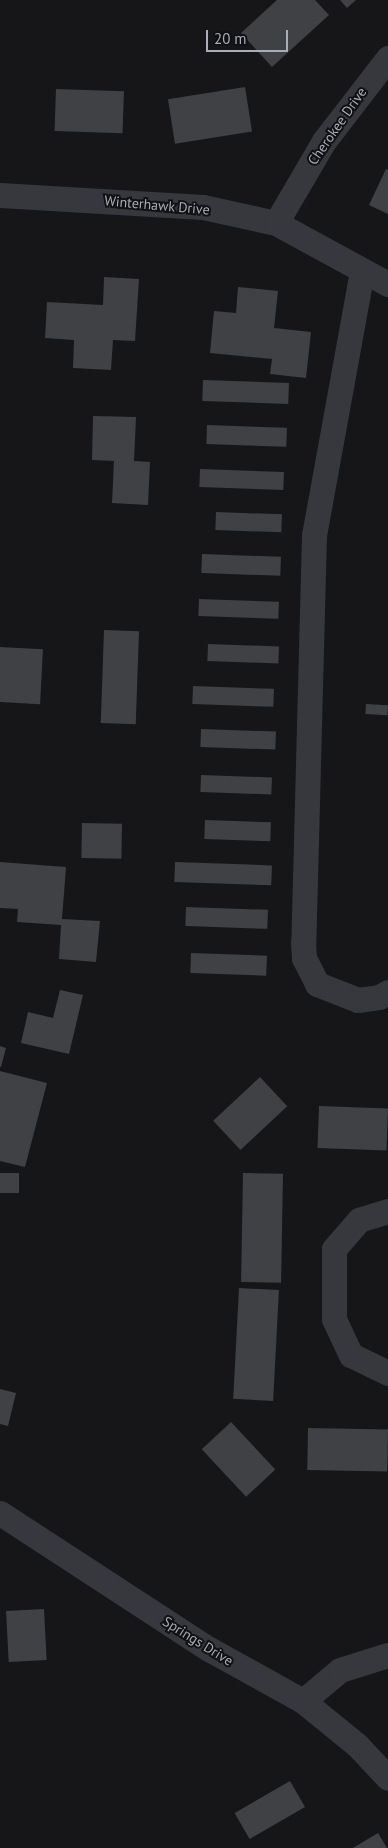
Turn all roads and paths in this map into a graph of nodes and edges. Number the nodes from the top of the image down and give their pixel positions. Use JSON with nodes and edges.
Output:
{"nodes":[{"id":1,"x":388,"y":58,"type":"edge"},
{"id":2,"x":0,"y":195,"type":"edge"},
{"id":3,"x":276,"y":223,"type":"junction"},
{"id":4,"x":362,"y":271,"type":"junction"},
{"id":5,"x":388,"y":284,"type":"edge"},
{"id":6,"x":388,"y":992,"type":"edge"},
{"id":7,"x":388,"y":1211,"type":"edge"},
{"id":8,"x":388,"y":1372,"type":"edge"},
{"id":9,"x":0,"y":1513,"type":"edge"},
{"id":10,"x":388,"y":1655,"type":"edge"},
{"id":11,"x":303,"y":1701,"type":"junction"},
{"id":12,"x":388,"y":1778,"type":"edge"}],
"edges":[{"from":1,"to":3,"type":"street","name":"Cherokee Drive"},
{"from":2,"to":3,"type":"street","name":"Winterhawk Drive"},
{"from":3,"to":4,"type":"street","name":"Winterhawk Drive"},
{"from":4,"to":5,"type":"street","name":"Winterhawk Drive"},
{"from":4,"to":6,"type":"street"},
{"from":7,"to":8,"type":"street"},
{"from":9,"to":11,"type":"street","name":"Springs Drive"},
{"from":10,"to":11,"type":"street"},
{"from":11,"to":12,"type":"street","name":"Springs Drive"}]}
